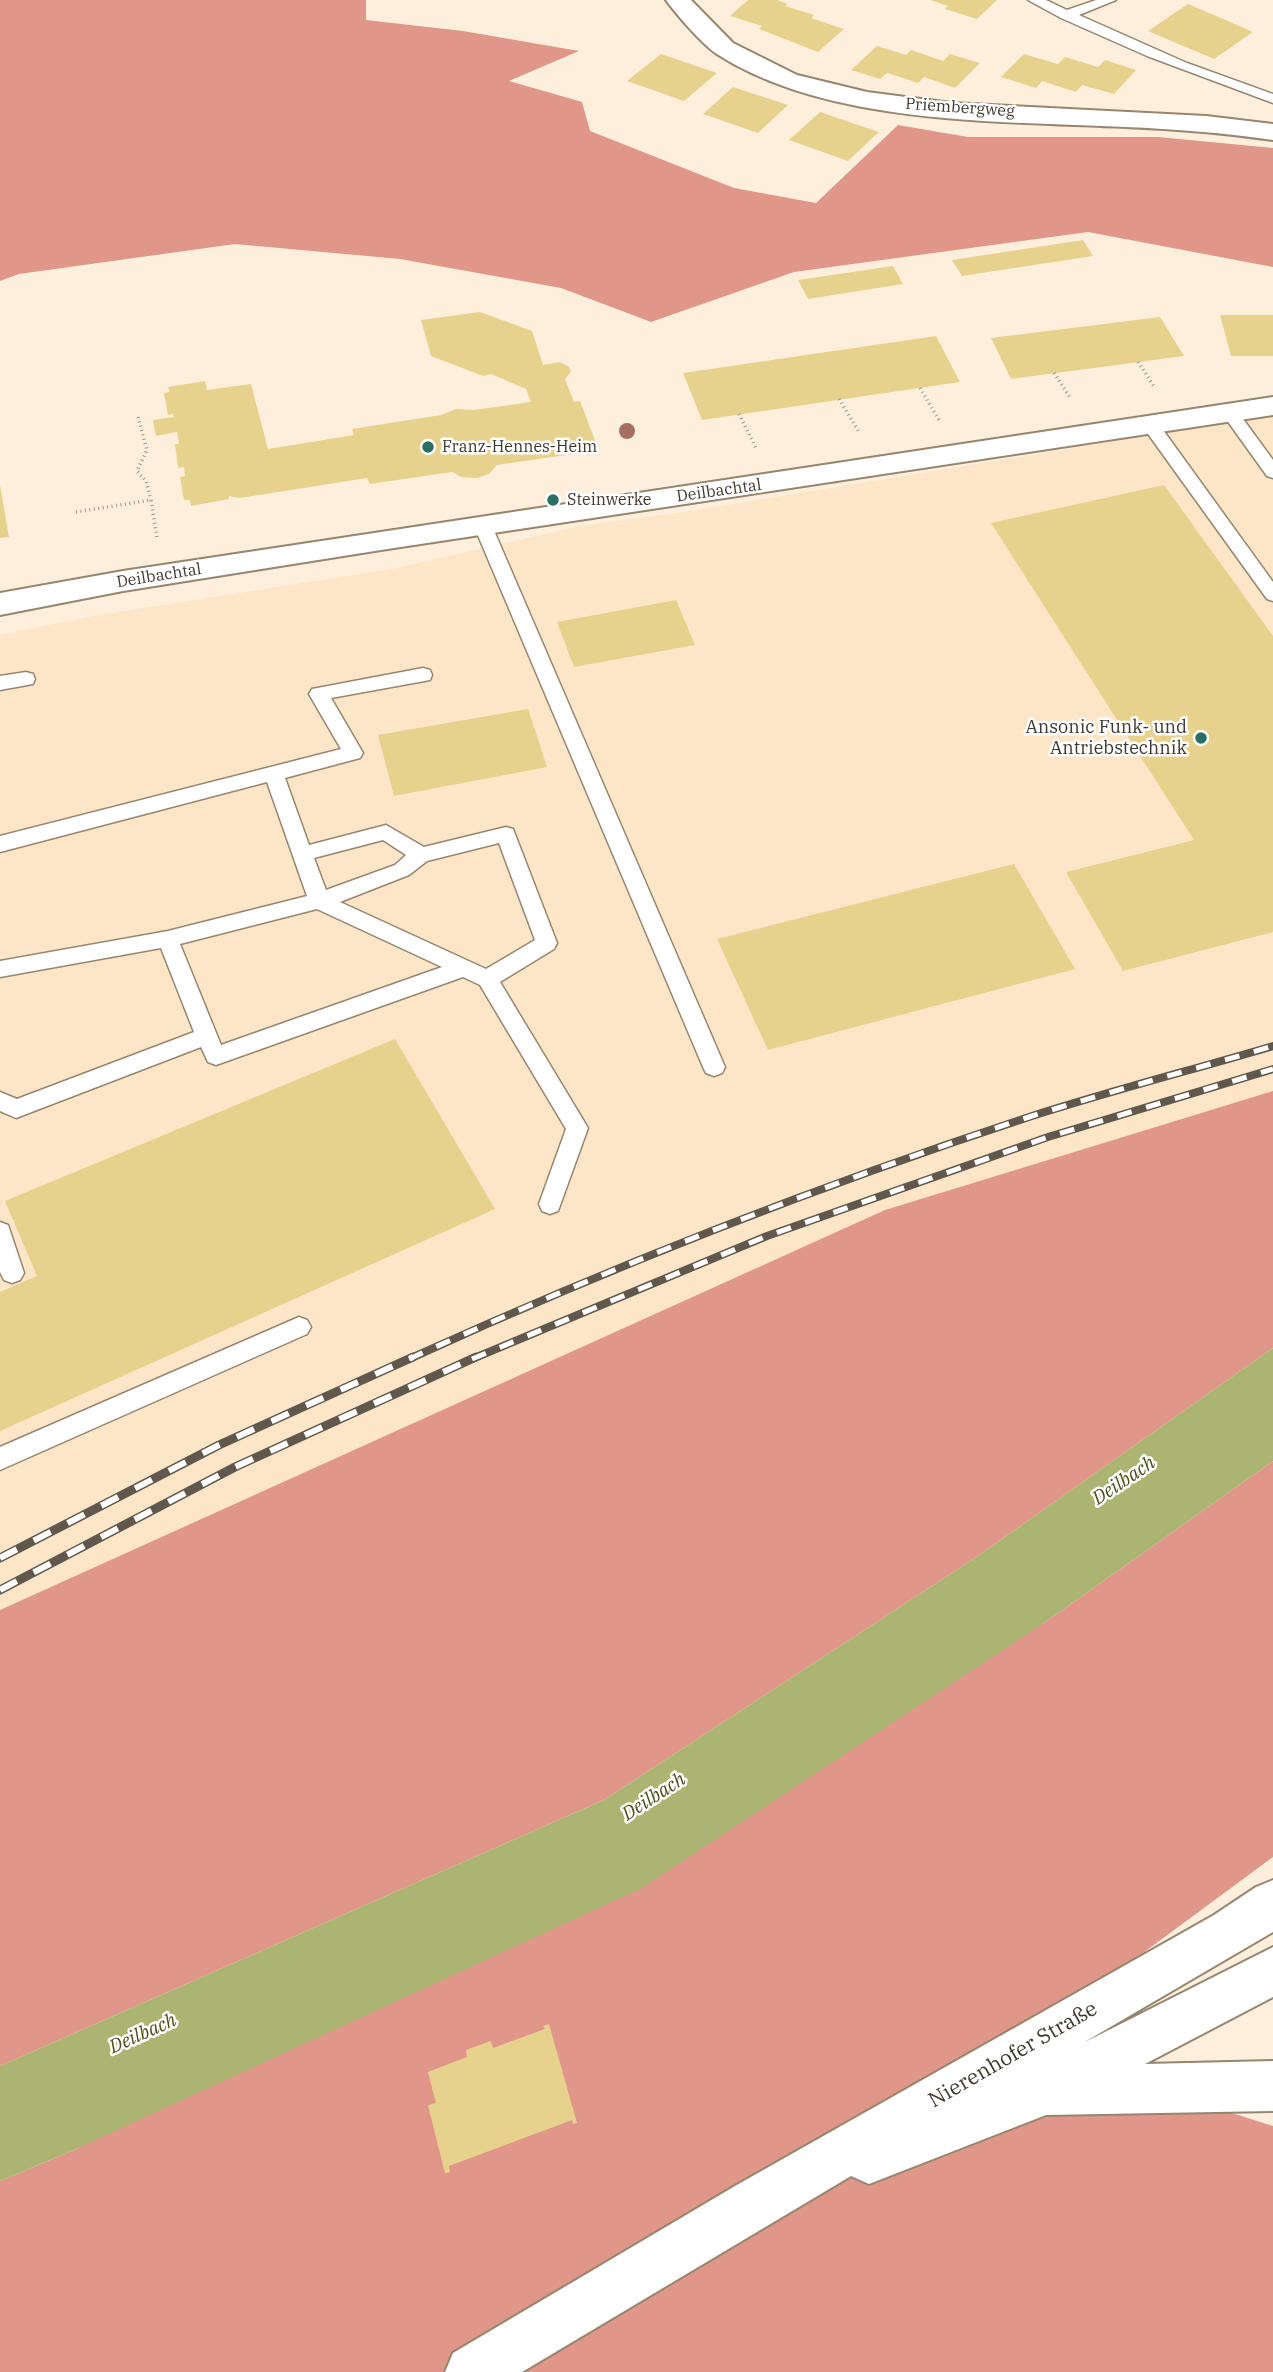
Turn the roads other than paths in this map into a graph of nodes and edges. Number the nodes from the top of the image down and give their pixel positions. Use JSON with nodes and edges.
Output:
{"nodes":[{"id":1,"x":678,"y":0,"type":"edge"},
{"id":2,"x":1035,"y":0,"type":"edge"},
{"id":3,"x":1108,"y":0,"type":"edge"},
{"id":4,"x":1066,"y":15,"type":"junction"},
{"id":5,"x":1273,"y":99,"type":"edge"},
{"id":6,"x":1273,"y":132,"type":"edge"},
{"id":7,"x":1273,"y":406,"type":"edge"},
{"id":8,"x":1229,"y":412,"type":"junction"},
{"id":9,"x":1149,"y":423,"type":"junction"},
{"id":10,"x":1273,"y":472,"type":"edge"},
{"id":11,"x":483,"y":526,"type":"junction"},
{"id":12,"x":1273,"y":595,"type":"edge"},
{"id":13,"x":0,"y":604,"type":"edge"},
{"id":14,"x":423,"y":675,"type":"dead end"},
{"id":15,"x":26,"y":679,"type":"dead end"},
{"id":16,"x":0,"y":683,"type":"edge"},
{"id":17,"x":274,"y":773,"type":"junction"},
{"id":18,"x":0,"y":844,"type":"edge"},
{"id":19,"x":302,"y":854,"type":"junction"},
{"id":20,"x":422,"y":855,"type":"junction"},
{"id":21,"x":319,"y":901,"type":"junction"},
{"id":22,"x":168,"y":939,"type":"junction"},
{"id":23,"x":464,"y":968,"type":"junction"},
{"id":24,"x":0,"y":969,"type":"edge"},
{"id":25,"x":486,"y":979,"type":"junction"},
{"id":26,"x":206,"y":1037,"type":"junction"},
{"id":27,"x":714,"y":1067,"type":"dead end"},
{"id":28,"x":0,"y":1101,"type":"edge"},
{"id":29,"x":550,"y":1204,"type":"dead end"},
{"id":30,"x":0,"y":1232,"type":"edge"},
{"id":31,"x":12,"y":1273,"type":"dead end"},
{"id":32,"x":299,"y":1327,"type":"dead end"},
{"id":33,"x":0,"y":1459,"type":"edge"},
{"id":34,"x":1273,"y":1904,"type":"edge"},
{"id":35,"x":1273,"y":1971,"type":"edge"},
{"id":36,"x":1273,"y":2086,"type":"edge"},
{"id":37,"x":1041,"y":2092,"type":"junction"},
{"id":38,"x":753,"y":2204,"type":"junction"},
{"id":39,"x":472,"y":2372,"type":"edge"}],
"edges":[{"from":1,"to":6,"type":"street","name":"Priembergweg"},
{"from":2,"to":4,"type":"lane"},
{"from":3,"to":4,"type":"lane"},
{"from":4,"to":5,"type":"lane"},
{"from":7,"to":8,"type":"street","name":"Deilbachtal"},
{"from":8,"to":9,"type":"street","name":"Deilbachtal"},
{"from":8,"to":10,"type":"lane"},
{"from":9,"to":11,"type":"street","name":"Deilbachtal"},
{"from":9,"to":12,"type":"lane"},
{"from":11,"to":13,"type":"street","name":"Deilbachtal"},
{"from":11,"to":27,"type":"lane"},
{"from":14,"to":17,"type":"lane"},
{"from":15,"to":16,"type":"lane"},
{"from":17,"to":18,"type":"lane"},
{"from":17,"to":19,"type":"lane"},
{"from":19,"to":20,"type":"lane"},
{"from":19,"to":21,"type":"lane"},
{"from":20,"to":21,"type":"lane"},
{"from":20,"to":25,"type":"lane"},
{"from":21,"to":22,"type":"lane"},
{"from":21,"to":23,"type":"lane"},
{"from":22,"to":24,"type":"lane"},
{"from":22,"to":26,"type":"lane"},
{"from":23,"to":25,"type":"lane"},
{"from":23,"to":26,"type":"lane"},
{"from":25,"to":29,"type":"lane"},
{"from":26,"to":28,"type":"lane"},
{"from":30,"to":31,"type":"lane"},
{"from":32,"to":33,"type":"lane"},
{"from":34,"to":38,"type":"street","name":"Nierenhofer Straße"},
{"from":35,"to":37,"type":"street","name":"Nierenhofer Straße"},
{"from":36,"to":37,"type":"street"},
{"from":37,"to":38,"type":"street","name":"Nierenhofer Straße"},
{"from":38,"to":39,"type":"street","name":"Nierenhofer Straße"}]}
